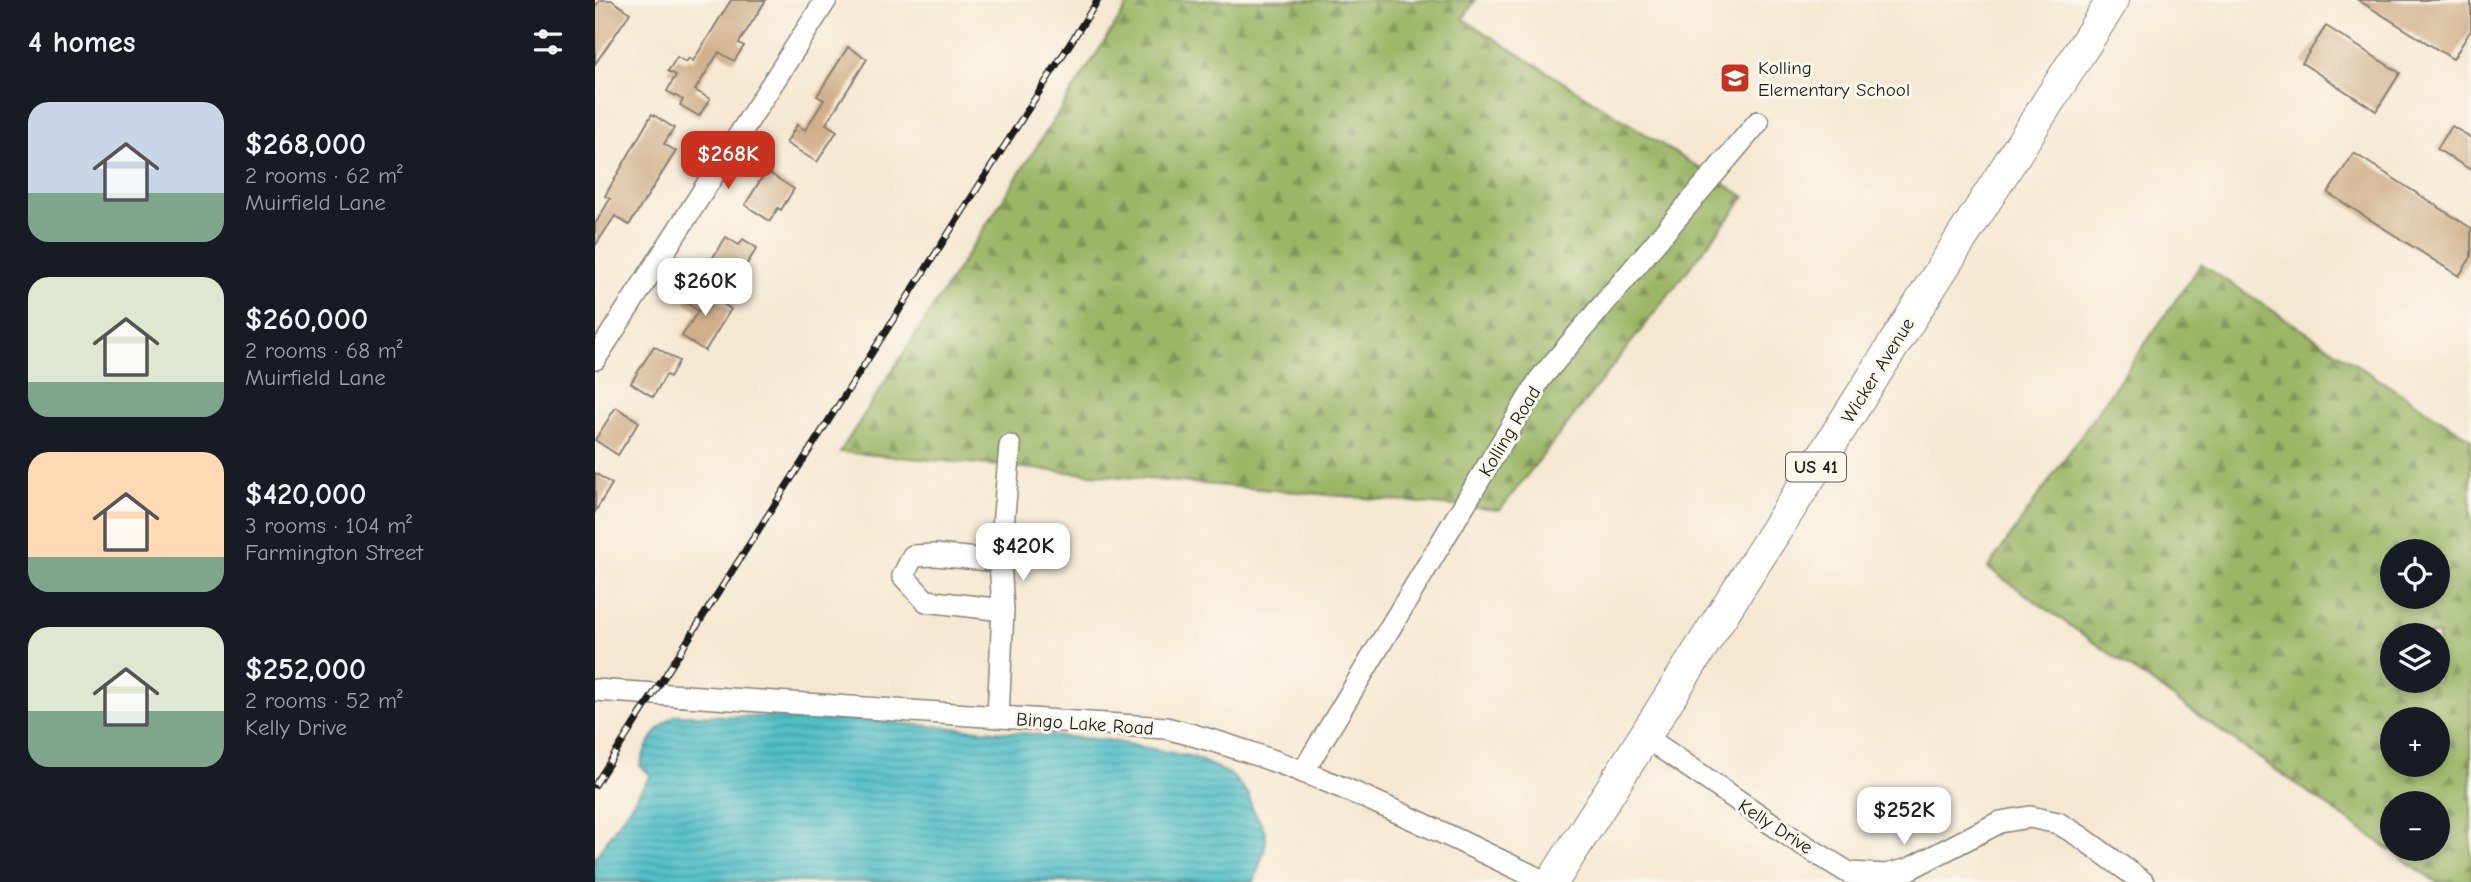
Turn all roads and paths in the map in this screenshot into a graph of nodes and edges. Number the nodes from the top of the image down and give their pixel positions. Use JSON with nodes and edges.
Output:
{"nodes":[{"id":1,"x":826,"y":0,"type":"edge"},
{"id":2,"x":2113,"y":0,"type":"edge"},
{"id":3,"x":1758,"y":122,"type":"dead end"},
{"id":4,"x":595,"y":359,"type":"edge"},
{"id":5,"x":1010,"y":446,"type":"dead end"},
{"id":6,"x":1000,"y":561,"type":"junction"},
{"id":7,"x":1003,"y":610,"type":"junction"},
{"id":8,"x":595,"y":690,"type":"edge"},
{"id":9,"x":998,"y":717,"type":"junction"},
{"id":10,"x":1644,"y":736,"type":"junction"},
{"id":11,"x":1304,"y":772,"type":"junction"},
{"id":12,"x":1545,"y":882,"type":"edge"},
{"id":13,"x":1552,"y":882,"type":"edge"},
{"id":14,"x":2143,"y":882,"type":"edge"}],
"edges":[{"from":1,"to":4,"type":"street"},
{"from":2,"to":10,"type":"highway","name":"Wicker Avenue","number":"US 41"},
{"from":3,"to":11,"type":"street","name":"Kolling Road"},
{"from":5,"to":6,"type":"street"},
{"from":6,"to":7,"type":"street"},
{"from":6,"to":7,"type":"street"},
{"from":7,"to":9,"type":"street"},
{"from":8,"to":9,"type":"street","name":"Bingo Lake Road"},
{"from":9,"to":11,"type":"street","name":"Bingo Lake Road"},
{"from":10,"to":13,"type":"highway","name":"Wicker Avenue","number":"US 41"},
{"from":10,"to":14,"type":"street","name":"Kelly Drive"},
{"from":11,"to":12,"type":"street","name":"Bingo Lake Road"}]}
